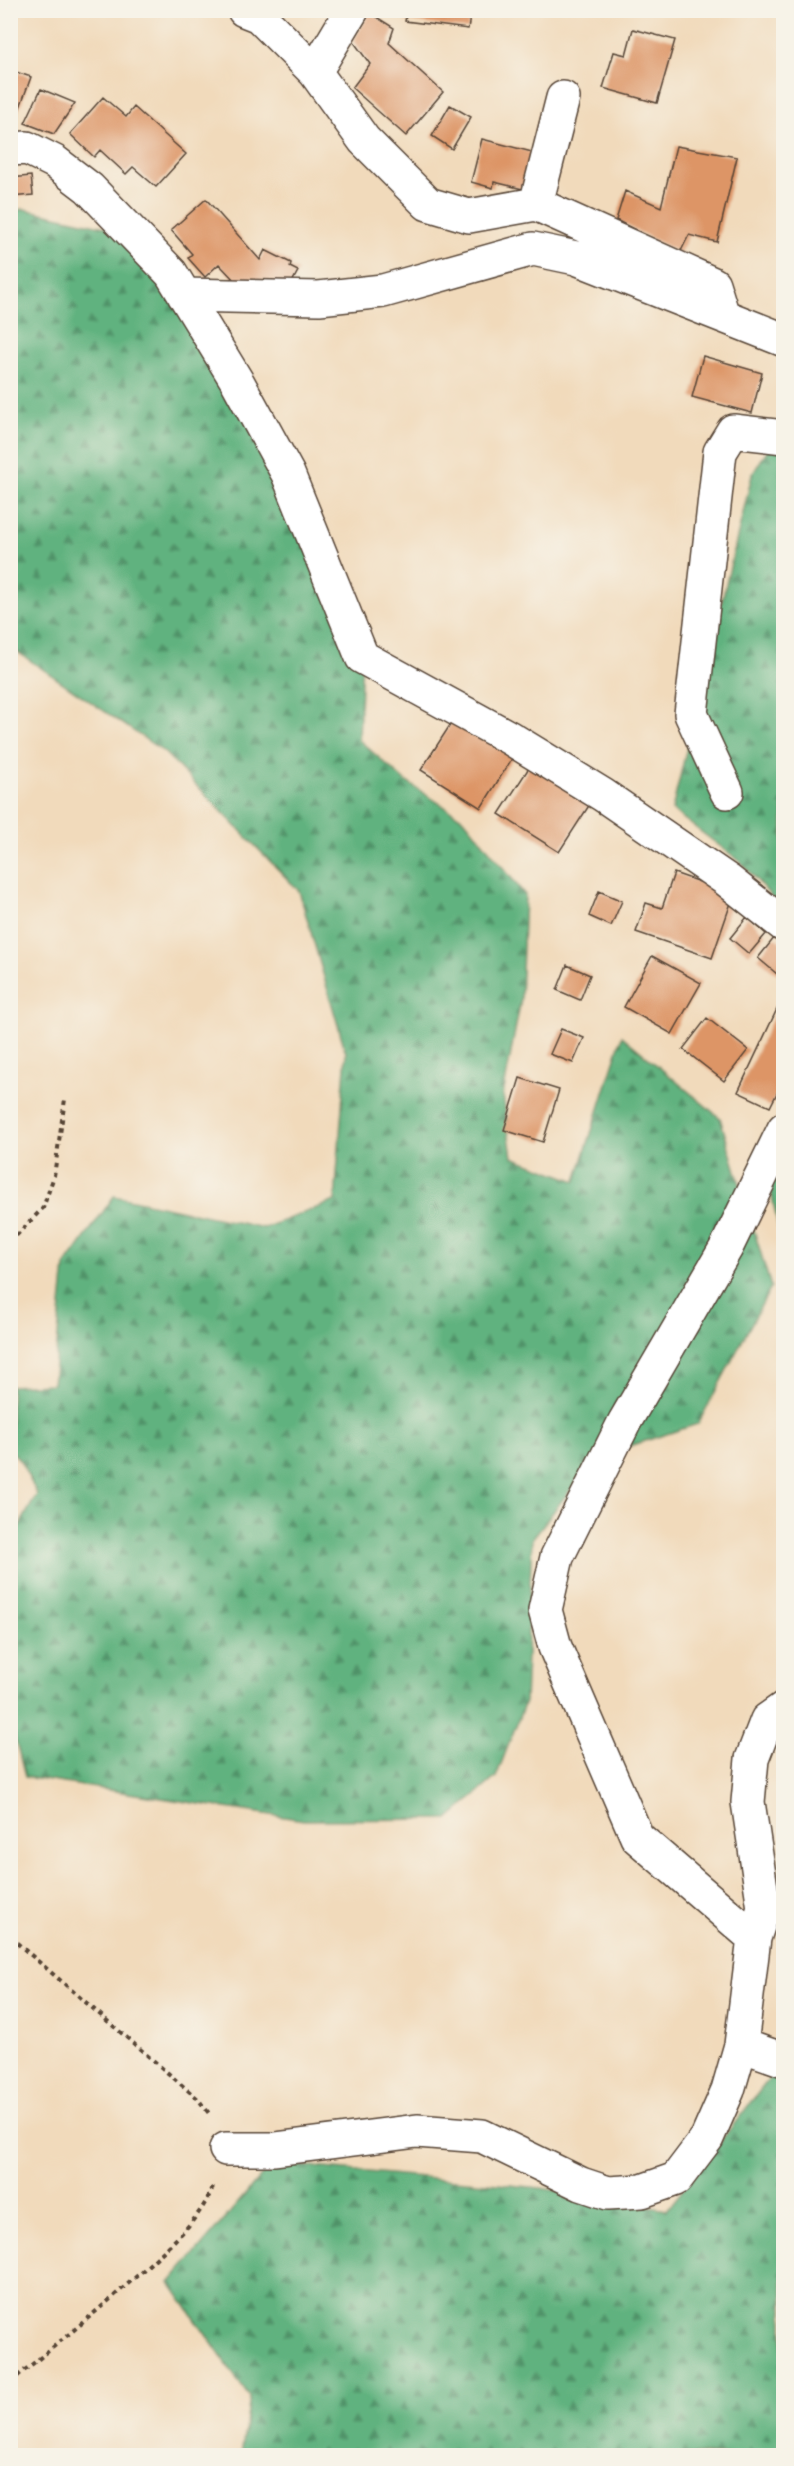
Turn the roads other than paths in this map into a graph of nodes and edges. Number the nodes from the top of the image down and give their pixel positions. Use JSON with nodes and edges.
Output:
{"nodes":[{"id":1,"x":244,"y":10,"type":"edge"},
{"id":2,"x":352,"y":10,"type":"edge"},
{"id":3,"x":315,"y":72,"type":"junction"},
{"id":4,"x":563,"y":98,"type":"dead end"},
{"id":5,"x":10,"y":149,"type":"edge"},
{"id":6,"x":536,"y":204,"type":"junction"},
{"id":7,"x":184,"y":295,"type":"junction"},
{"id":8,"x":723,"y":316,"type":"junction"},
{"id":9,"x":783,"y":340,"type":"edge"},
{"id":10,"x":783,"y":437,"type":"edge"},
{"id":11,"x":727,"y":792,"type":"dead end"},
{"id":12,"x":783,"y":925,"type":"edge"},
{"id":13,"x":783,"y":1129,"type":"edge"},
{"id":14,"x":783,"y":1708,"type":"edge"},
{"id":15,"x":754,"y":1938,"type":"junction"},
{"id":16,"x":741,"y":2045,"type":"junction"},
{"id":17,"x":783,"y":2060,"type":"edge"},
{"id":18,"x":226,"y":2149,"type":"road end"}],
"edges":[{"from":1,"to":3,"type":"street"},
{"from":2,"to":3,"type":"street"},
{"from":3,"to":6,"type":"street"},
{"from":4,"to":6,"type":"street"},
{"from":5,"to":7,"type":"street"},
{"from":6,"to":8,"type":"street"},
{"from":7,"to":8,"type":"street"},
{"from":7,"to":12,"type":"street"},
{"from":8,"to":9,"type":"street"},
{"from":10,"to":11,"type":"street"},
{"from":13,"to":15,"type":"street"},
{"from":14,"to":15,"type":"street"},
{"from":15,"to":16,"type":"street"},
{"from":16,"to":17,"type":"street"},
{"from":16,"to":18,"type":"street"}]}
